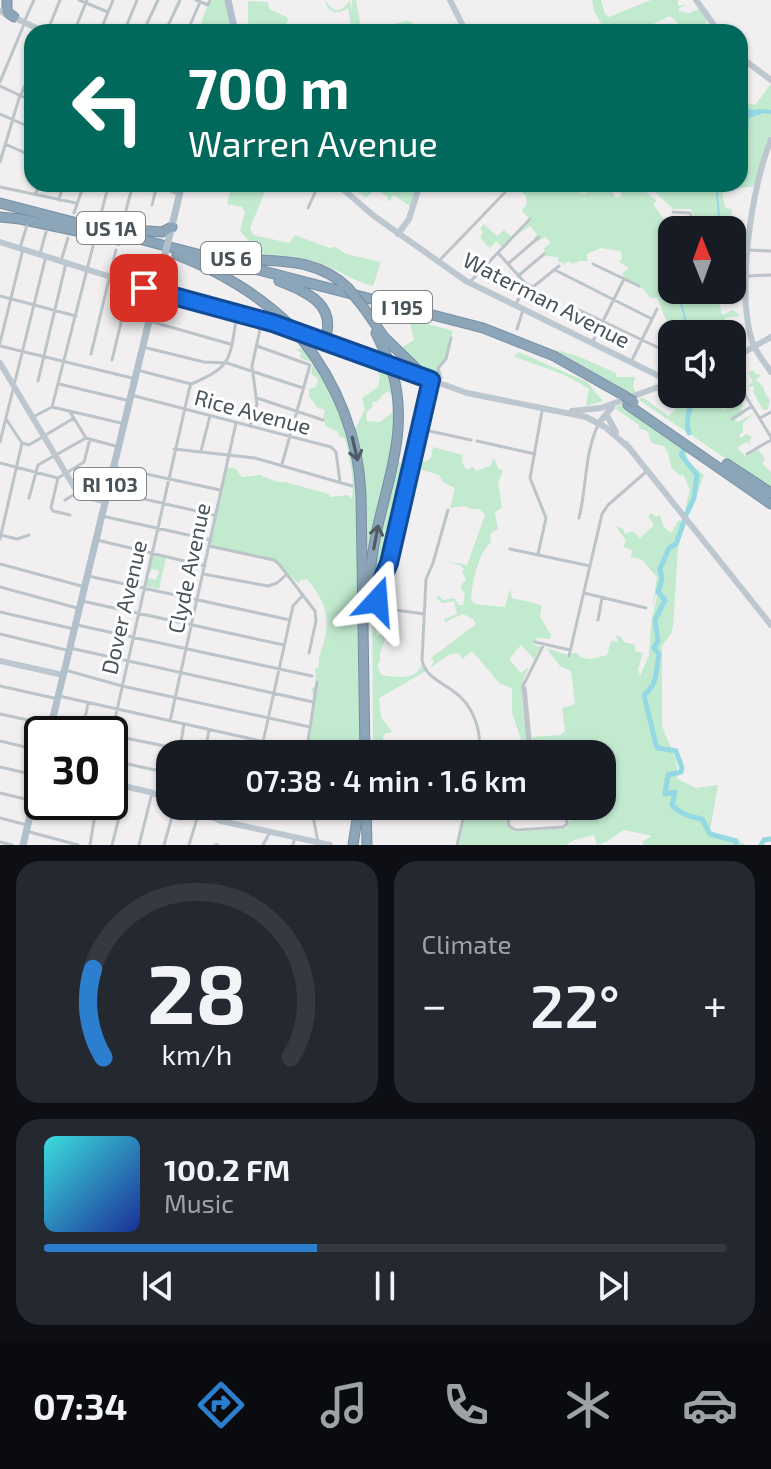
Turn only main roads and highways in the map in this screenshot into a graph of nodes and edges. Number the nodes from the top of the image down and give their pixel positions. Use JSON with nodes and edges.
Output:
{"nodes":[{"id":1,"x":228,"y":0,"type":"edge"},
{"id":2,"x":450,"y":0,"type":"edge"},
{"id":3,"x":696,"y":0,"type":"edge"},
{"id":4,"x":3,"y":9,"type":"edge"},
{"id":5,"x":14,"y":17,"type":"joint"},
{"id":6,"x":28,"y":24,"type":"edge"},
{"id":7,"x":233,"y":24,"type":"edge"},
{"id":8,"x":462,"y":24,"type":"edge"},
{"id":9,"x":713,"y":24,"type":"edge"},
{"id":10,"x":748,"y":63,"type":"edge"},
{"id":11,"x":771,"y":80,"type":"edge"},
{"id":12,"x":771,"y":140,"type":"edge"},
{"id":13,"x":180,"y":192,"type":"edge"},
{"id":14,"x":347,"y":192,"type":"edge"},
{"id":15,"x":417,"y":192,"type":"edge"},
{"id":16,"x":0,"y":206,"type":"edge"},
{"id":17,"x":50,"y":216,"type":"junction"},
{"id":18,"x":0,"y":217,"type":"edge"},
{"id":19,"x":398,"y":234,"type":"junction"},
{"id":20,"x":0,"y":242,"type":"edge"},
{"id":21,"x":126,"y":242,"type":"junction"},
{"id":22,"x":171,"y":242,"type":"junction"},
{"id":23,"x":279,"y":281,"type":"junction"},
{"id":24,"x":156,"y":292,"type":"junction"},
{"id":25,"x":364,"y":308,"type":"junction"},
{"id":26,"x":771,"y":337,"type":"edge"},
{"id":27,"x":319,"y":340,"type":"junction"},
{"id":28,"x":754,"y":346,"type":"junction"},
{"id":29,"x":746,"y":351,"type":"edge"},
{"id":30,"x":0,"y":363,"type":"edge"},
{"id":31,"x":770,"y":366,"type":"edge"},
{"id":32,"x":658,"y":376,"type":"edge"},
{"id":33,"x":429,"y":380,"type":"junction"},
{"id":34,"x":658,"y":385,"type":"edge"},
{"id":35,"x":619,"y":403,"type":"junction"},
{"id":36,"x":559,"y":411,"type":"junction"},
{"id":37,"x":570,"y":411,"type":"junction"},
{"id":38,"x":600,"y":421,"type":"junction"},
{"id":39,"x":616,"y":432,"type":"junction"},
{"id":40,"x":688,"y":441,"type":"junction"},
{"id":41,"x":628,"y":447,"type":"junction"},
{"id":42,"x":771,"y":493,"type":"edge"},
{"id":43,"x":106,"y":502,"type":"junction"},
{"id":44,"x":771,"y":504,"type":"edge"},
{"id":45,"x":771,"y":622,"type":"edge"},
{"id":46,"x":0,"y":661,"type":"edge"},
{"id":47,"x":64,"y":673,"type":"junction"},
{"id":48,"x":54,"y":716,"type":"edge"},
{"id":49,"x":367,"y":740,"type":"edge"},
{"id":50,"x":367,"y":740,"type":"edge"},
{"id":51,"x":128,"y":787,"type":"edge"},
{"id":52,"x":156,"y":795,"type":"edge"},
{"id":53,"x":29,"y":820,"type":"edge"},
{"id":54,"x":224,"y":820,"type":"edge"},
{"id":55,"x":357,"y":820,"type":"edge"},
{"id":56,"x":368,"y":820,"type":"edge"},
{"id":57,"x":294,"y":841,"type":"edge"},
{"id":58,"x":353,"y":843,"type":"edge"},
{"id":59,"x":324,"y":844,"type":"edge"},
{"id":60,"x":23,"y":845,"type":"edge"},
{"id":61,"x":369,"y":845,"type":"edge"}],
"edges":[{"from":1,"to":7,"type":"main road"},
{"from":2,"to":8,"type":"main road"},
{"from":3,"to":9,"type":"main road"},
{"from":4,"to":5,"type":"highway"},
{"from":5,"to":6,"type":"main road"},
{"from":10,"to":11,"type":"main road"},
{"from":12,"to":28,"type":"main road"},
{"from":13,"to":22,"type":"main road","number":"US 1A"},
{"from":14,"to":19,"type":"main road","name":"Waterman Avenue"},
{"from":15,"to":19,"type":"main road"},
{"from":16,"to":17,"type":"highway","number":"I 195"},
{"from":16,"to":21,"type":"highway","number":"I 195"},
{"from":17,"to":22,"type":"highway","number":"I 195"},
{"from":17,"to":22,"type":"highway","number":"US 1A"},
{"from":18,"to":21,"type":"highway"},
{"from":19,"to":32,"type":"main road","name":"Waterman Avenue"},
{"from":20,"to":24,"type":"main road"},
{"from":21,"to":22,"type":"highway","number":"I 195"},
{"from":22,"to":23,"type":"highway","number":"I 195"},
{"from":22,"to":24,"type":"main road","number":"US 1A","bridge":true},
{"from":22,"to":25,"type":"highway","number":"US 6","bridge":true},
{"from":22,"to":35,"type":"highway","number":"I 195"},
{"from":22,"to":49,"type":"highway","one_way":true,"bridge":true},
{"from":23,"to":27,"type":"highway"},
{"from":23,"to":35,"type":"highway","number":"I 195"},
{"from":24,"to":27,"type":"main road"},
{"from":24,"to":43,"type":"main road","number":"RI 103"},
{"from":25,"to":33,"type":"highway","number":"US 6"},
{"from":50,"to":25,"type":"highway","one_way":true},
{"from":26,"to":28,"type":"main road"},
{"from":27,"to":33,"type":"main road","number":"US 6"},
{"from":28,"to":29,"type":"main road"},
{"from":28,"to":31,"type":"main road"},
{"from":30,"to":43,"type":"main road"},
{"from":33,"to":36,"type":"main road","number":"US 6"},
{"from":34,"to":35,"type":"main road"},
{"from":35,"to":37,"type":"main road"},
{"from":35,"to":38,"type":"main road"},
{"from":35,"to":39,"type":"main road"},
{"from":35,"to":40,"type":"highway","number":"I 195"},
{"from":36,"to":37,"type":"main road","number":"US 6"},
{"from":36,"to":38,"type":"main road","number":"US 6"},
{"from":37,"to":38,"type":"main road","number":"US 6"},
{"from":38,"to":39,"type":"main road","number":"US 6"},
{"from":38,"to":41,"type":"main road","number":"US 6"},
{"from":39,"to":41,"type":"main road","number":"US 6"},
{"from":40,"to":42,"type":"highway","number":"I 195"},
{"from":40,"to":44,"type":"highway","number":"I 195"},
{"from":41,"to":45,"type":"main road","number":"US 6"},
{"from":43,"to":47,"type":"main road","number":"RI 103"},
{"from":46,"to":47,"type":"main road"},
{"from":47,"to":48,"type":"main road","number":"RI 103"},
{"from":51,"to":52,"type":"main road"},
{"from":53,"to":60,"type":"main road"},
{"from":54,"to":57,"type":"main road"},
{"from":55,"to":58,"type":"highway"},
{"from":56,"to":61,"type":"highway"},
{"from":57,"to":59,"type":"main road"}]}
